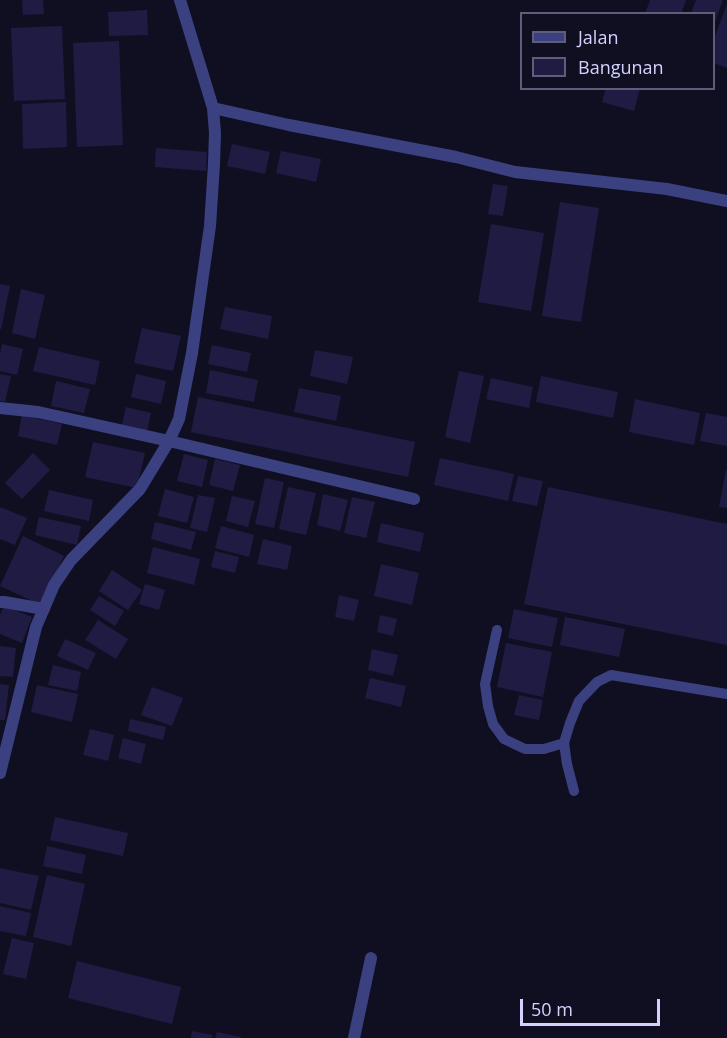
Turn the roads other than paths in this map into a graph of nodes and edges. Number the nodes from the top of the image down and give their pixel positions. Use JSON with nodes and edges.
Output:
{"nodes":[{"id":1,"x":180,"y":0,"type":"edge"},
{"id":2,"x":213,"y":108,"type":"junction"},
{"id":3,"x":727,"y":201,"type":"edge"},
{"id":4,"x":0,"y":408,"type":"edge"},
{"id":5,"x":169,"y":441,"type":"junction"},
{"id":6,"x":414,"y":500,"type":"dead end"},
{"id":7,"x":0,"y":602,"type":"edge"},
{"id":8,"x":44,"y":609,"type":"junction"},
{"id":9,"x":497,"y":630,"type":"dead end"},
{"id":10,"x":727,"y":694,"type":"edge"},
{"id":11,"x":564,"y":742,"type":"junction"},
{"id":12,"x":0,"y":773,"type":"edge"},
{"id":13,"x":574,"y":791,"type":"dead end"},
{"id":14,"x":371,"y":958,"type":"dead end"},
{"id":15,"x":354,"y":1038,"type":"edge"}],
"edges":[{"from":1,"to":2,"type":"street"},
{"from":2,"to":3,"type":"street"},
{"from":2,"to":5,"type":"street"},
{"from":4,"to":5,"type":"street"},
{"from":5,"to":6,"type":"street"},
{"from":5,"to":8,"type":"street"},
{"from":7,"to":8,"type":"street"},
{"from":8,"to":12,"type":"street"},
{"from":9,"to":11,"type":"lane"},
{"from":10,"to":11,"type":"lane"},
{"from":11,"to":13,"type":"lane"},
{"from":14,"to":15,"type":"street"}]}
